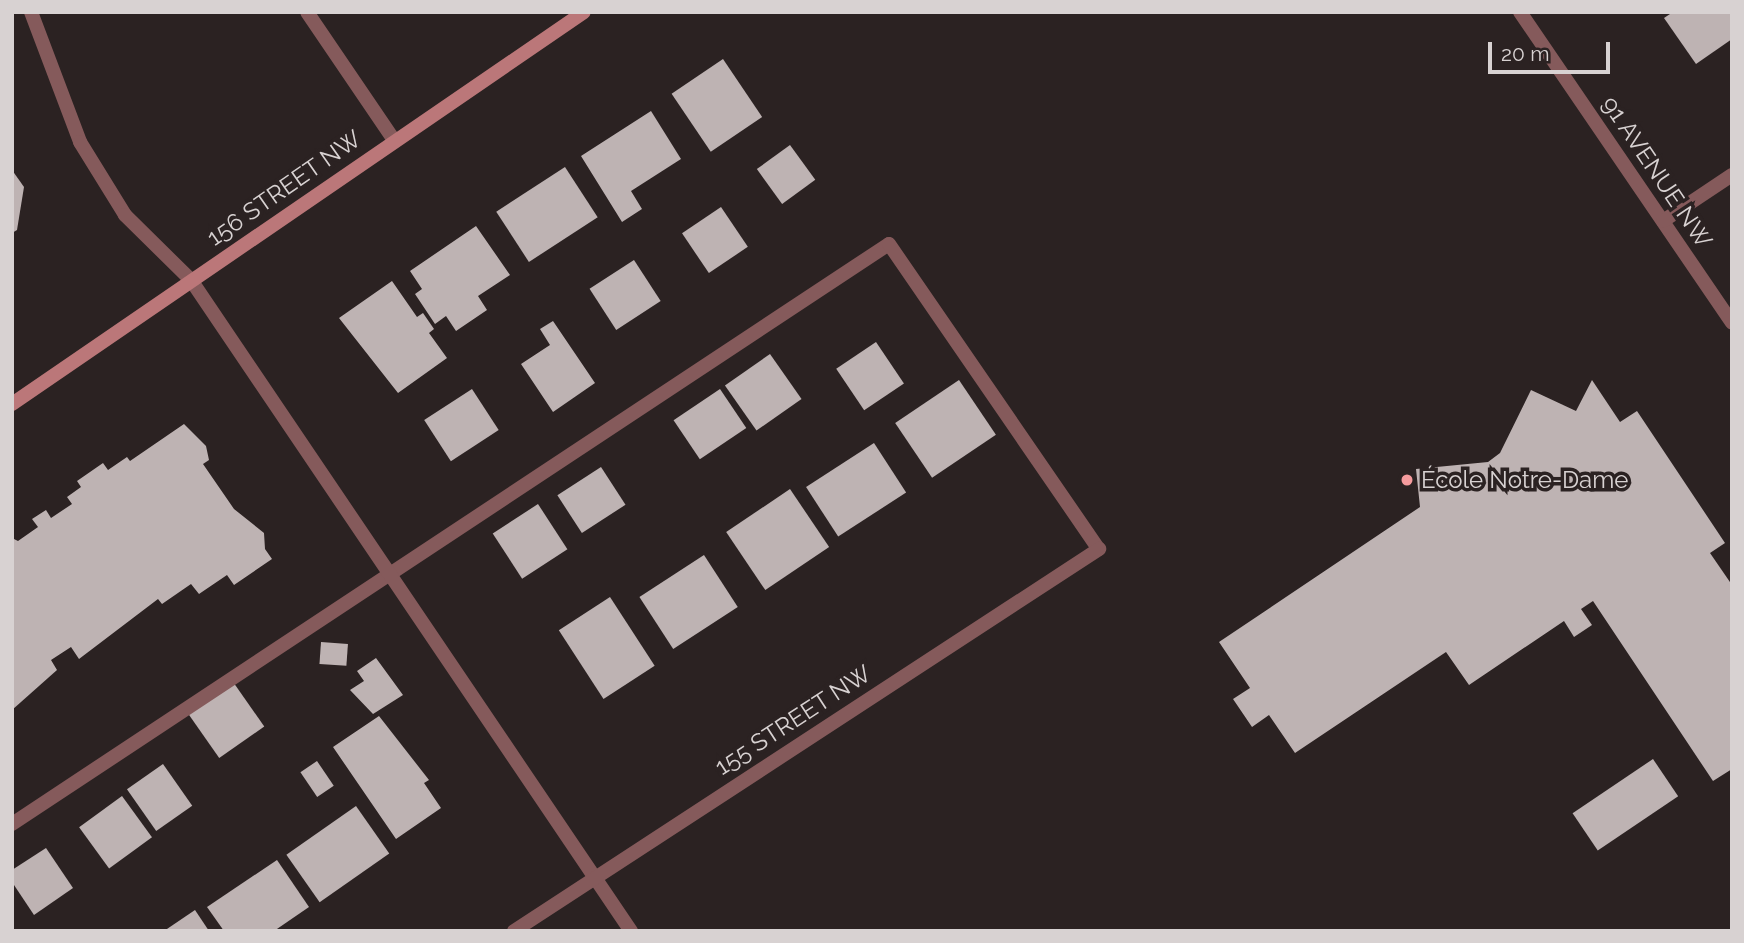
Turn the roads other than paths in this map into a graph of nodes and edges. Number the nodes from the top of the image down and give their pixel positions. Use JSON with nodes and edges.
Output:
{"nodes":[{"id":1,"x":31,"y":12,"type":"edge"},
{"id":2,"x":307,"y":12,"type":"edge"},
{"id":3,"x":584,"y":12,"type":"edge"},
{"id":4,"x":1520,"y":12,"type":"edge"},
{"id":5,"x":394,"y":140,"type":"junction"},
{"id":6,"x":1732,"y":175,"type":"edge"},
{"id":7,"x":1663,"y":221,"type":"junction"},
{"id":8,"x":191,"y":280,"type":"junction"},
{"id":9,"x":1732,"y":323,"type":"edge"},
{"id":10,"x":12,"y":404,"type":"edge"},
{"id":11,"x":390,"y":572,"type":"junction"},
{"id":12,"x":12,"y":824,"type":"edge"},
{"id":13,"x":594,"y":876,"type":"junction"},
{"id":14,"x":514,"y":931,"type":"edge"},
{"id":15,"x":631,"y":931,"type":"edge"}],
"edges":[{"from":1,"to":8,"type":"street"},
{"from":2,"to":5,"type":"street"},
{"from":3,"to":5,"type":"street","name":"156 STREET NW"},
{"from":4,"to":7,"type":"street","name":"91 AVENUE NW"},
{"from":5,"to":8,"type":"street","name":"156 STREET NW"},
{"from":6,"to":7,"type":"street"},
{"from":7,"to":9,"type":"street","name":"91 AVENUE NW"},
{"from":8,"to":10,"type":"street","name":"156 STREET NW"},
{"from":8,"to":11,"type":"street"},
{"from":11,"to":12,"type":"street"},
{"from":11,"to":13,"type":"street"},
{"from":11,"to":13,"type":"street","name":"155 STREET NW"},
{"from":13,"to":14,"type":"street","name":"155 STREET NW"},
{"from":13,"to":15,"type":"street"}]}
